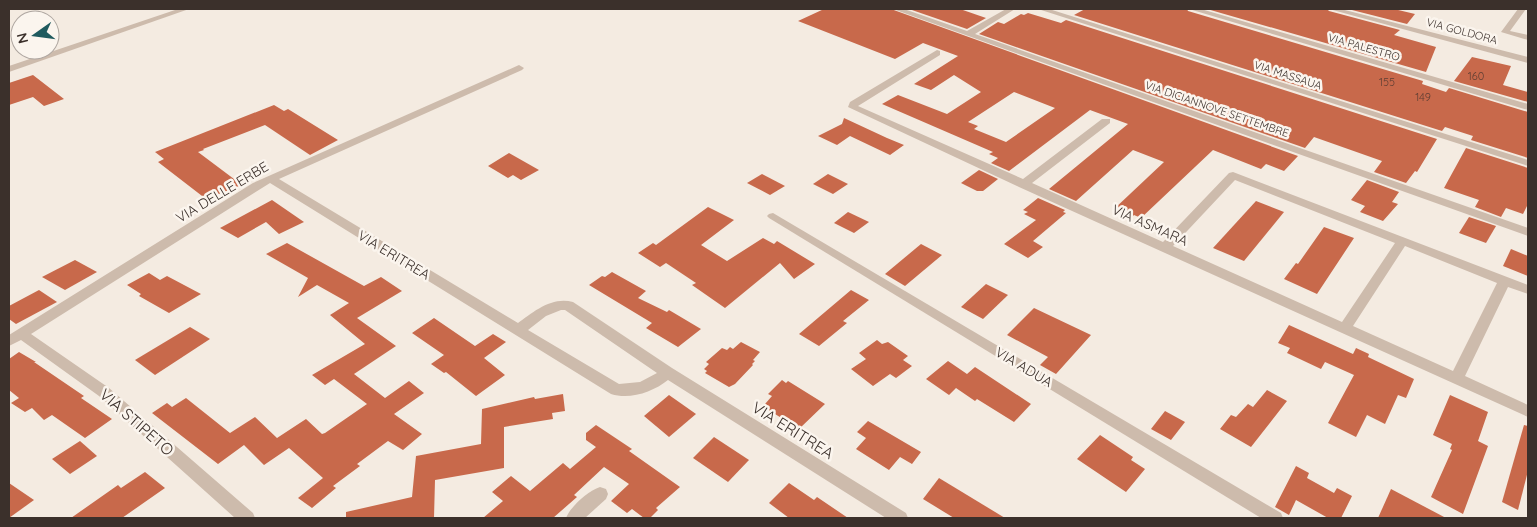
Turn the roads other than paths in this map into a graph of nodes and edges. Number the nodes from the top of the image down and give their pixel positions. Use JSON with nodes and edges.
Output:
{"nodes":[{"id":1,"x":185,"y":9,"type":"edge"},
{"id":2,"x":897,"y":9,"type":"edge"},
{"id":3,"x":1011,"y":9,"type":"edge"},
{"id":4,"x":1042,"y":9,"type":"edge"},
{"id":5,"x":1193,"y":9,"type":"edge"},
{"id":6,"x":1333,"y":9,"type":"edge"},
{"id":7,"x":1522,"y":9,"type":"edge"},
{"id":8,"x":968,"y":34,"type":"junction"},
{"id":9,"x":1528,"y":38,"type":"edge"},
{"id":10,"x":936,"y":53,"type":"dead end"},
{"id":11,"x":1528,"y":60,"type":"edge"},
{"id":12,"x":519,"y":68,"type":"dead end"},
{"id":13,"x":9,"y":69,"type":"edge"},
{"id":14,"x":1528,"y":107,"type":"edge"},
{"id":15,"x":1106,"y":121,"type":"dead end"},
{"id":16,"x":1528,"y":163,"type":"edge"},
{"id":17,"x":271,"y":179,"type":"junction"},
{"id":18,"x":1023,"y":185,"type":"junction"},
{"id":19,"x":773,"y":216,"type":"dead end"},
{"id":20,"x":1528,"y":232,"type":"edge"},
{"id":21,"x":1402,"y":241,"type":"junction"},
{"id":22,"x":1164,"y":248,"type":"junction"},
{"id":23,"x":1504,"y":281,"type":"junction"},
{"id":24,"x":1528,"y":290,"type":"edge"},
{"id":25,"x":1345,"y":328,"type":"junction"},
{"id":26,"x":518,"y":330,"type":"junction"},
{"id":27,"x":15,"y":338,"type":"edge"},
{"id":28,"x":667,"y":372,"type":"junction"},
{"id":29,"x":1456,"y":379,"type":"junction"},
{"id":30,"x":1528,"y":411,"type":"edge"},
{"id":31,"x":600,"y":494,"type":"dead end"},
{"id":32,"x":247,"y":518,"type":"edge"},
{"id":33,"x":574,"y":518,"type":"edge"},
{"id":34,"x":900,"y":518,"type":"edge"},
{"id":35,"x":1275,"y":518,"type":"edge"}],
"edges":[{"from":1,"to":13,"type":"street"},
{"from":2,"to":8,"type":"street","name":"VIA DICIANNOVE SETTEMBRE"},
{"from":3,"to":8,"type":"street"},
{"from":4,"to":16,"type":"street","name":"VIA MASSAUA"},
{"from":5,"to":14,"type":"street","name":"VIA PALESTRO"},
{"from":6,"to":11,"type":"street","name":"VIA GOLDORA"},
{"from":7,"to":9,"type":"street"},
{"from":8,"to":20,"type":"street","name":"VIA DICIANNOVE SETTEMBRE"},
{"from":10,"to":18,"type":"street","name":"VIA ASMARA"},
{"from":12,"to":17,"type":"street","name":"VIA DELLE ERBE"},
{"from":15,"to":18,"type":"street"},
{"from":17,"to":26,"type":"street","name":"VIA ERITREA"},
{"from":17,"to":27,"type":"street","name":"VIA DELLE ERBE"},
{"from":18,"to":22,"type":"street","name":"VIA ASMARA"},
{"from":19,"to":35,"type":"street","name":"VIA ADUA"},
{"from":21,"to":22,"type":"street"},
{"from":21,"to":23,"type":"street"},
{"from":21,"to":25,"type":"street"},
{"from":22,"to":25,"type":"street","name":"VIA ASMARA"},
{"from":23,"to":24,"type":"street"},
{"from":23,"to":29,"type":"street"},
{"from":25,"to":29,"type":"street","name":"VIA ASMARA"},
{"from":26,"to":28,"type":"street","name":"VIA ERITREA"},
{"from":26,"to":28,"type":"street","name":"VIA ERITREA"},
{"from":27,"to":32,"type":"street","name":"VIA STIPETO"},
{"from":28,"to":34,"type":"street","name":"VIA ERITREA"},
{"from":29,"to":30,"type":"street","name":"VIA ASMARA"},
{"from":31,"to":33,"type":"street"}]}
